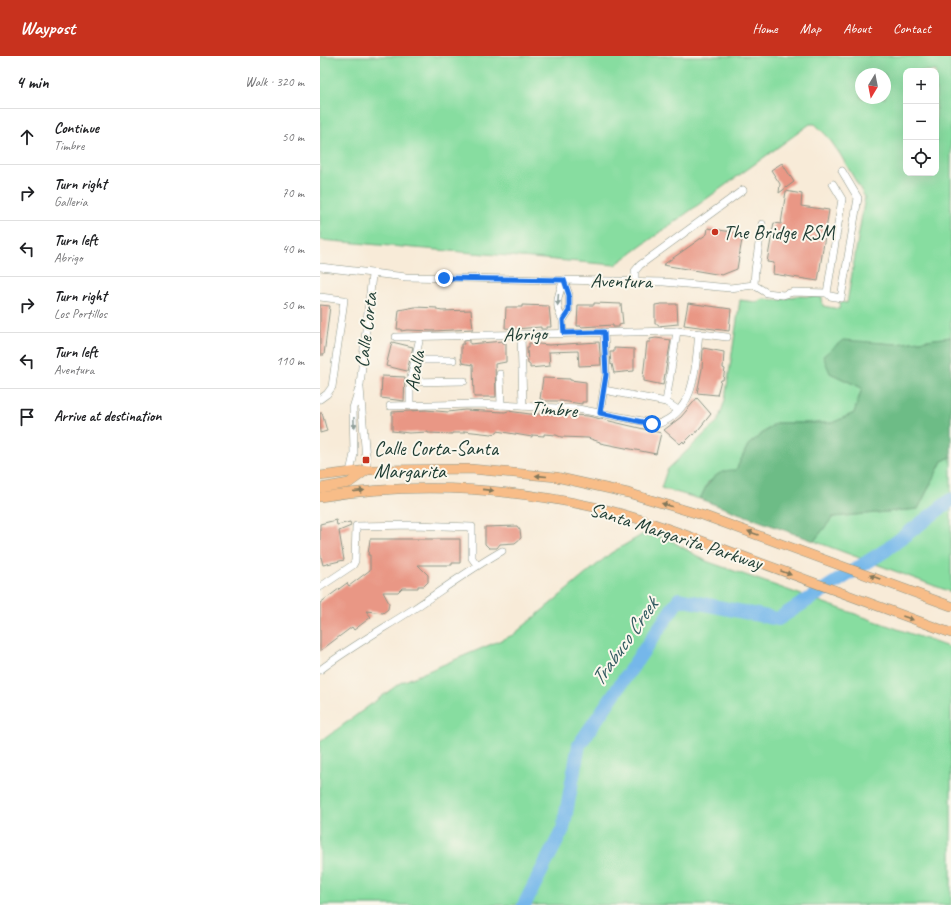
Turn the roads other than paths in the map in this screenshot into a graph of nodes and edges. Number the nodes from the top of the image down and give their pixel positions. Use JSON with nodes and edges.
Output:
{"nodes":[{"id":1,"x":842,"y":171,"type":"dead end"},
{"id":2,"x":833,"y":184,"type":"dead end"},
{"id":3,"x":743,"y":190,"type":"dead end"},
{"id":4,"x":762,"y":224,"type":"dead end"},
{"id":5,"x":320,"y":267,"type":"edge"},
{"id":6,"x":372,"y":275,"type":"junction"},
{"id":7,"x":564,"y":280,"type":"junction"},
{"id":8,"x":635,"y":281,"type":"junction"},
{"id":9,"x":754,"y":285,"type":"junction"},
{"id":10,"x":827,"y":293,"type":"junction"},
{"id":11,"x":320,"y":297,"type":"edge"},
{"id":12,"x":563,"y":320,"type":"junction"},
{"id":13,"x":677,"y":330,"type":"junction"},
{"id":14,"x":604,"y":332,"type":"junction"},
{"id":15,"x":564,"y":333,"type":"junction"},
{"id":16,"x":699,"y":333,"type":"junction"},
{"id":17,"x":521,"y":335,"type":"junction"},
{"id":18,"x":396,"y":336,"type":"dead end"},
{"id":19,"x":420,"y":337,"type":"junction"},
{"id":20,"x":727,"y":337,"type":"dead end"},
{"id":21,"x":415,"y":360,"type":"junction"},
{"id":22,"x":453,"y":360,"type":"dead end"},
{"id":23,"x":500,"y":374,"type":"dead end"},
{"id":24,"x":464,"y":381,"type":"dead end"},
{"id":25,"x":410,"y":382,"type":"junction"},
{"id":26,"x":360,"y":385,"type":"junction"},
{"id":27,"x":604,"y":390,"type":"junction"},
{"id":28,"x":320,"y":399,"type":"edge"},
{"id":29,"x":666,"y":402,"type":"junction"},
{"id":30,"x":501,"y":405,"type":"junction"},
{"id":31,"x":390,"y":406,"type":"dead end"},
{"id":32,"x":410,"y":406,"type":"junction"},
{"id":33,"x":523,"y":406,"type":"junction"},
{"id":34,"x":678,"y":410,"type":"junction"},
{"id":35,"x":600,"y":413,"type":"junction"},
{"id":36,"x":366,"y":470,"type":"junction"},
{"id":37,"x":350,"y":472,"type":"junction"},
{"id":38,"x":320,"y":476,"type":"edge"},
{"id":39,"x":320,"y":488,"type":"edge"},
{"id":40,"x":320,"y":497,"type":"edge"},
{"id":41,"x":502,"y":551,"type":"dead end"},
{"id":42,"x":477,"y":565,"type":"junction"},
{"id":43,"x":320,"y":587,"type":"edge"},
{"id":44,"x":951,"y":606,"type":"edge"},
{"id":45,"x":951,"y":634,"type":"edge"},
{"id":46,"x":320,"y":670,"type":"edge"}],
"edges":[{"from":1,"to":10,"type":"street"},
{"from":2,"to":10,"type":"street"},
{"from":3,"to":8,"type":"street"},
{"from":4,"to":9,"type":"street"},
{"from":5,"to":6,"type":"street","name":"Aventura"},
{"from":6,"to":7,"type":"street","name":"Aventura"},
{"from":6,"to":26,"type":"street","name":"Calle Corta"},
{"from":7,"to":8,"type":"street","name":"Aventura"},
{"from":7,"to":12,"type":"street","one_way":true},
{"from":7,"to":12,"type":"street"},
{"from":8,"to":9,"type":"street","name":"Aventura"},
{"from":9,"to":10,"type":"street"},
{"from":11,"to":28,"type":"street"},
{"from":12,"to":15,"type":"street"},
{"from":13,"to":14,"type":"street","name":"Abrigo"},
{"from":13,"to":16,"type":"street","name":"Abrigo"},
{"from":13,"to":29,"type":"street"},
{"from":14,"to":15,"type":"street","name":"Abrigo"},
{"from":14,"to":27,"type":"street"},
{"from":15,"to":17,"type":"street","name":"Abrigo"},
{"from":16,"to":20,"type":"street","name":"Abrigo"},
{"from":16,"to":34,"type":"street","name":"Timbre"},
{"from":17,"to":19,"type":"street","name":"Abrigo"},
{"from":17,"to":33,"type":"street"},
{"from":18,"to":19,"type":"street","name":"Abrigo"},
{"from":19,"to":21,"type":"street","name":"Acalla"},
{"from":21,"to":22,"type":"street"},
{"from":21,"to":25,"type":"street","name":"Acalla"},
{"from":23,"to":30,"type":"street"},
{"from":24,"to":25,"type":"street"},
{"from":25,"to":32,"type":"street","name":"Acalla"},
{"from":26,"to":36,"type":"street","name":"Calle Corta"},
{"from":26,"to":37,"type":"street","name":"Calle Corta","one_way":true},
{"from":27,"to":29,"type":"street"},
{"from":27,"to":35,"type":"street"},
{"from":29,"to":34,"type":"street"},
{"from":30,"to":32,"type":"street","name":"Timbre"},
{"from":30,"to":33,"type":"street","name":"Timbre"},
{"from":31,"to":32,"type":"street","name":"Timbre"},
{"from":33,"to":35,"type":"street","name":"Timbre"},
{"from":34,"to":35,"type":"street","name":"Timbre"},
{"from":36,"to":37,"type":"main road","name":"Santa Margarita Parkway"},
{"from":36,"to":39,"type":"main road"},
{"from":44,"to":36,"type":"main road","name":"Santa Margarita Parkway","one_way":true},
{"from":37,"to":38,"type":"main road","name":"Santa Margarita Parkway"},
{"from":40,"to":45,"type":"main road","name":"Santa Margarita Parkway","one_way":true},
{"from":41,"to":42,"type":"street"},
{"from":42,"to":43,"type":"street"},
{"from":42,"to":46,"type":"street"}]}
